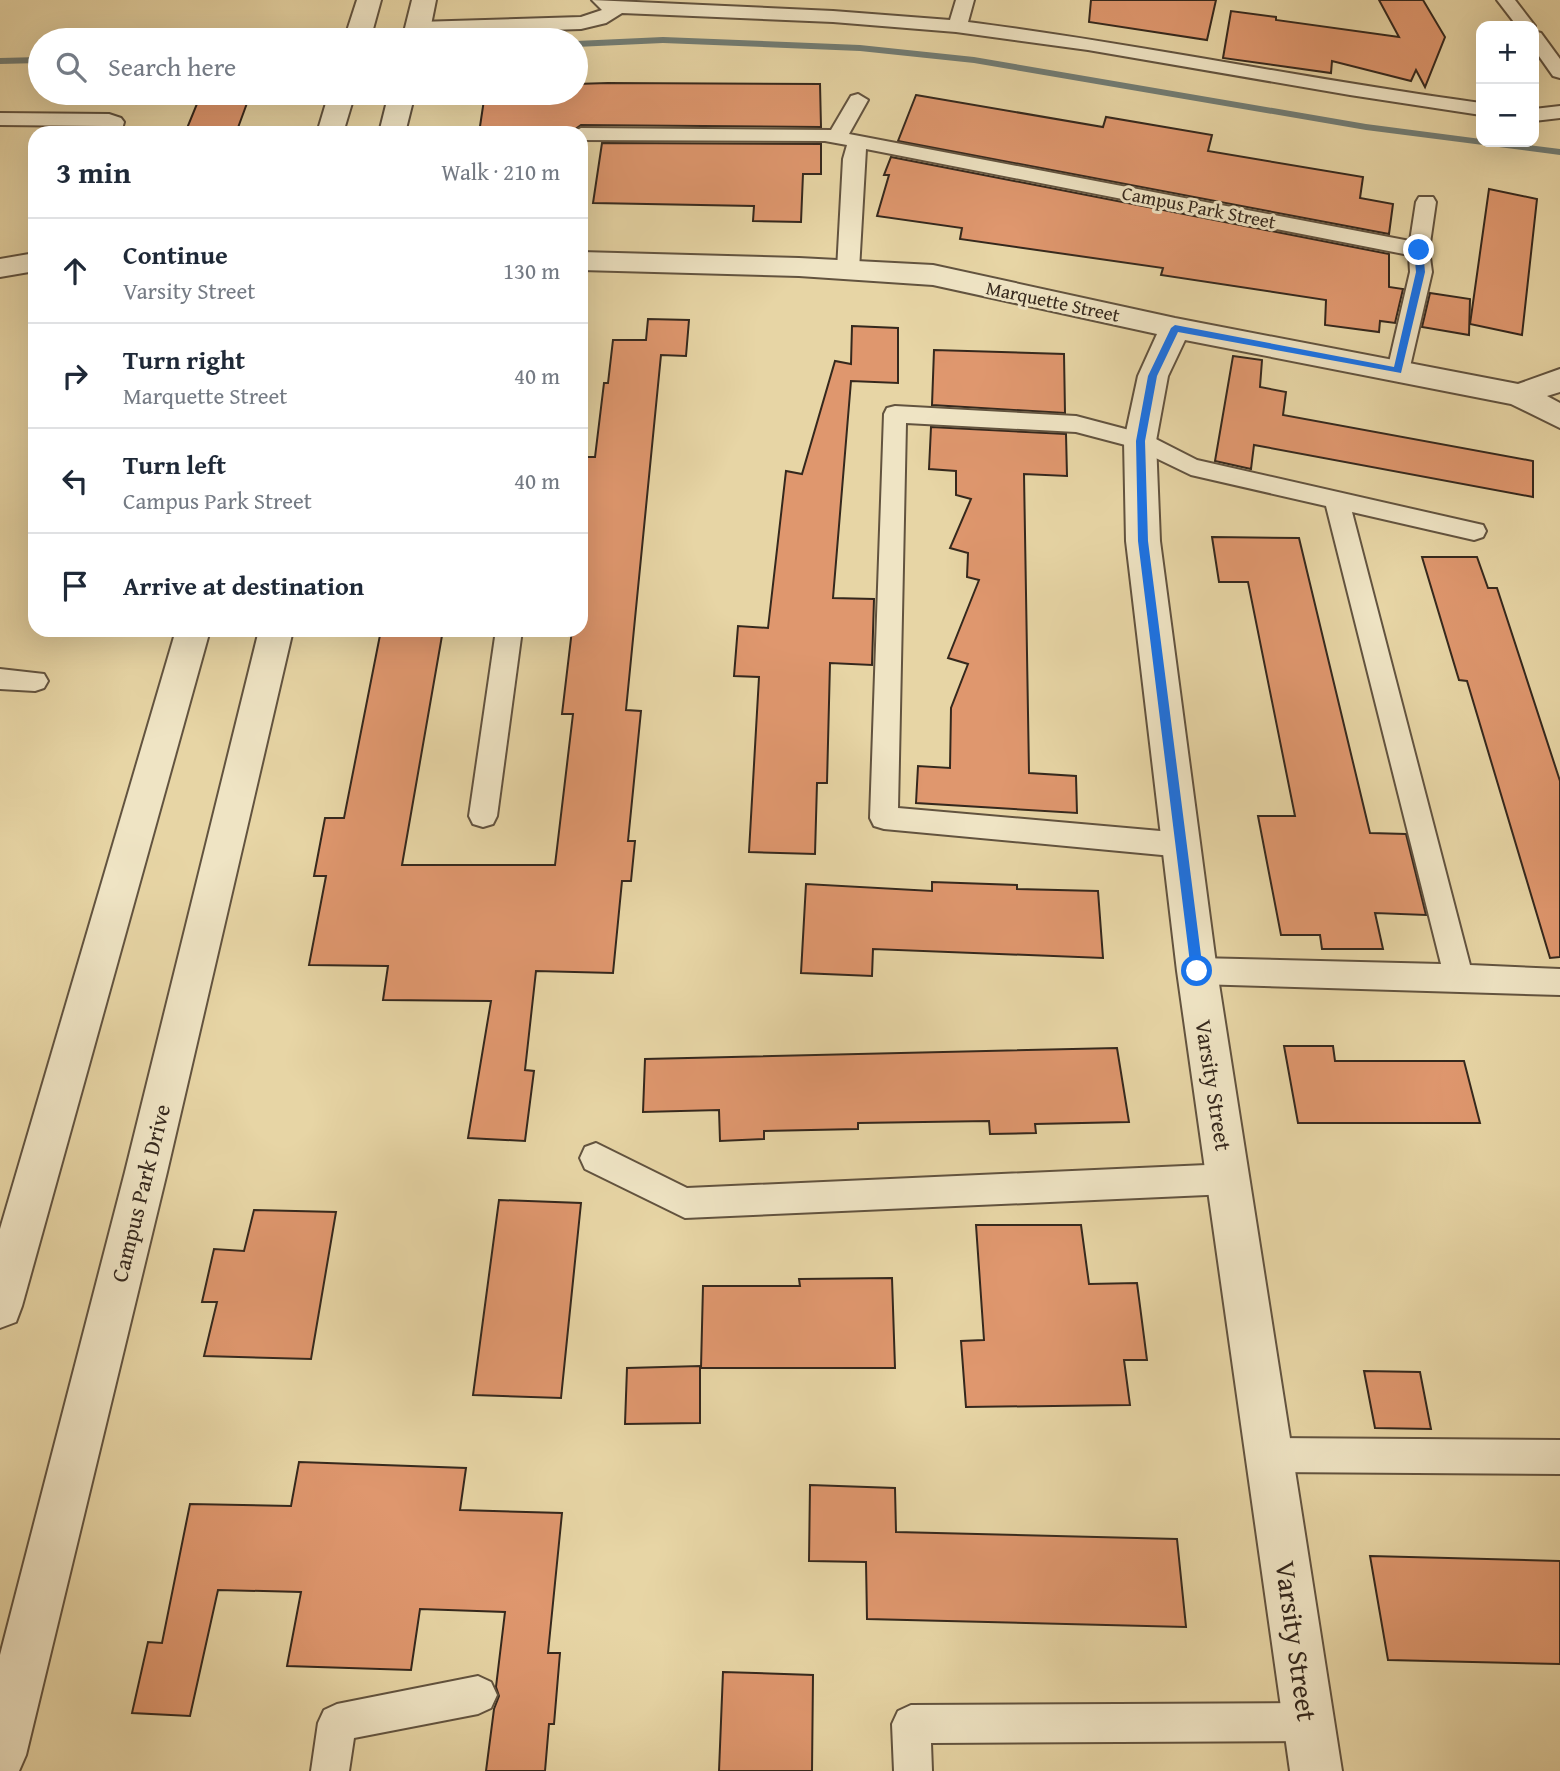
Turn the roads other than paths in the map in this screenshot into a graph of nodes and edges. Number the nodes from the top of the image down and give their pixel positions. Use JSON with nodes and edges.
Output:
{"nodes":[{"id":1,"x":369,"y":0,"type":"edge"},
{"id":2,"x":424,"y":0,"type":"edge"},
{"id":3,"x":965,"y":0,"type":"edge"},
{"id":4,"x":1506,"y":0,"type":"edge"},
{"id":5,"x":610,"y":4,"type":"edge"},
{"id":6,"x":1522,"y":21,"type":"edge"},
{"id":7,"x":958,"y":26,"type":"junction"},
{"id":8,"x":361,"y":28,"type":"edge"},
{"id":9,"x":417,"y":28,"type":"edge"},
{"id":10,"x":506,"y":28,"type":"edge"},
{"id":11,"x":1539,"y":44,"type":"edge"},
{"id":12,"x":1560,"y":72,"type":"edge"},
{"id":13,"x":858,"y":100,"type":"dead end"},
{"id":14,"x":338,"y":105,"type":"edge"},
{"id":15,"x":399,"y":105,"type":"edge"},
{"id":16,"x":1476,"y":108,"type":"edge"},
{"id":17,"x":1560,"y":112,"type":"edge"},
{"id":18,"x":577,"y":113,"type":"dead end"},
{"id":19,"x":1539,"y":114,"type":"edge"},
{"id":20,"x":0,"y":119,"type":"edge"},
{"id":21,"x":113,"y":126,"type":"edge"},
{"id":22,"x":332,"y":126,"type":"edge"},
{"id":23,"x":395,"y":126,"type":"edge"},
{"id":24,"x":575,"y":126,"type":"edge"},
{"id":25,"x":588,"y":134,"type":"edge"},
{"id":26,"x":837,"y":137,"type":"junction"},
{"id":27,"x":858,"y":140,"type":"junction"},
{"id":28,"x":1426,"y":202,"type":"dead end"},
{"id":29,"x":1419,"y":250,"type":"junction"},
{"id":30,"x":588,"y":261,"type":"edge"},
{"id":31,"x":28,"y":263,"type":"edge"},
{"id":32,"x":0,"y":268,"type":"edge"},
{"id":33,"x":848,"y":270,"type":"junction"},
{"id":34,"x":1175,"y":328,"type":"junction"},
{"id":35,"x":1398,"y":371,"type":"junction"},
{"id":36,"x":1560,"y":380,"type":"edge"},
{"id":37,"x":1519,"y":395,"type":"junction"},
{"id":38,"x":1560,"y":417,"type":"edge"},
{"id":39,"x":1140,"y":441,"type":"junction"},
{"id":40,"x":1336,"y":498,"type":"junction"},
{"id":41,"x":1474,"y":531,"type":"dead end"},
{"id":42,"x":191,"y":637,"type":"edge"},
{"id":43,"x":274,"y":637,"type":"edge"},
{"id":44,"x":508,"y":637,"type":"edge"},
{"id":45,"x":0,"y":679,"type":"edge"},
{"id":46,"x":35,"y":681,"type":"dead end"},
{"id":47,"x":483,"y":816,"type":"dead end"},
{"id":48,"x":1183,"y":845,"type":"junction"},
{"id":49,"x":1197,"y":971,"type":"junction"},
{"id":50,"x":1459,"y":977,"type":"junction"},
{"id":51,"x":1560,"y":982,"type":"edge"},
{"id":52,"x":596,"y":1158,"type":"dead end"},
{"id":53,"x":1229,"y":1180,"type":"junction"},
{"id":54,"x":0,"y":1306,"type":"edge"},
{"id":55,"x":1270,"y":1455,"type":"junction"},
{"id":56,"x":1560,"y":1457,"type":"edge"},
{"id":57,"x":478,"y":1695,"type":"dead end"},
{"id":58,"x":1309,"y":1722,"type":"junction"},
{"id":59,"x":0,"y":1755,"type":"edge"},
{"id":60,"x":330,"y":1771,"type":"edge"},
{"id":61,"x":913,"y":1771,"type":"edge"},
{"id":62,"x":1316,"y":1771,"type":"edge"}],
"edges":[{"from":1,"to":8,"type":"street"},
{"from":2,"to":9,"type":"street"},
{"from":3,"to":7,"type":"lane"},
{"from":4,"to":6,"type":"lane"},
{"from":5,"to":7,"type":"lane"},
{"from":5,"to":10,"type":"lane"},
{"from":7,"to":16,"type":"lane"},
{"from":11,"to":12,"type":"lane"},
{"from":13,"to":26,"type":"lane"},
{"from":14,"to":22,"type":"street"},
{"from":15,"to":23,"type":"street"},
{"from":17,"to":19,"type":"lane"},
{"from":18,"to":24,"type":"lane"},
{"from":20,"to":21,"type":"lane"},
{"from":25,"to":26,"type":"lane","name":"Campus Park Street"},
{"from":26,"to":27,"type":"lane","name":"Campus Park Street"},
{"from":27,"to":29,"type":"lane","name":"Campus Park Street"},
{"from":27,"to":33,"type":"lane"},
{"from":28,"to":29,"type":"lane"},
{"from":29,"to":35,"type":"lane"},
{"from":30,"to":33,"type":"street","name":"Marquette Street"},
{"from":31,"to":32,"type":"street"},
{"from":33,"to":34,"type":"street","name":"Marquette Street"},
{"from":34,"to":35,"type":"street","name":"Marquette Street"},
{"from":34,"to":39,"type":"street","name":"Varsity Street"},
{"from":35,"to":37,"type":"street","name":"Marquette Street"},
{"from":36,"to":37,"type":"street"},
{"from":37,"to":38,"type":"street","name":"Marquette Street"},
{"from":39,"to":40,"type":"lane"},
{"from":39,"to":48,"type":"street","name":"Varsity Street"},
{"from":39,"to":48,"type":"lane"},
{"from":40,"to":41,"type":"lane"},
{"from":40,"to":50,"type":"lane"},
{"from":42,"to":54,"type":"street"},
{"from":43,"to":59,"type":"street","name":"Campus Park Drive"},
{"from":44,"to":47,"type":"lane"},
{"from":45,"to":46,"type":"lane"},
{"from":48,"to":49,"type":"street","name":"Varsity Street"},
{"from":49,"to":50,"type":"lane"},
{"from":49,"to":53,"type":"street","name":"Varsity Street"},
{"from":50,"to":51,"type":"lane"},
{"from":52,"to":53,"type":"lane","name":"Varsity Street"},
{"from":53,"to":55,"type":"street","name":"Varsity Street"},
{"from":55,"to":56,"type":"lane"},
{"from":55,"to":58,"type":"street","name":"Varsity Street"},
{"from":57,"to":60,"type":"lane"},
{"from":58,"to":61,"type":"lane"},
{"from":58,"to":62,"type":"street","name":"Varsity Street"}]}
